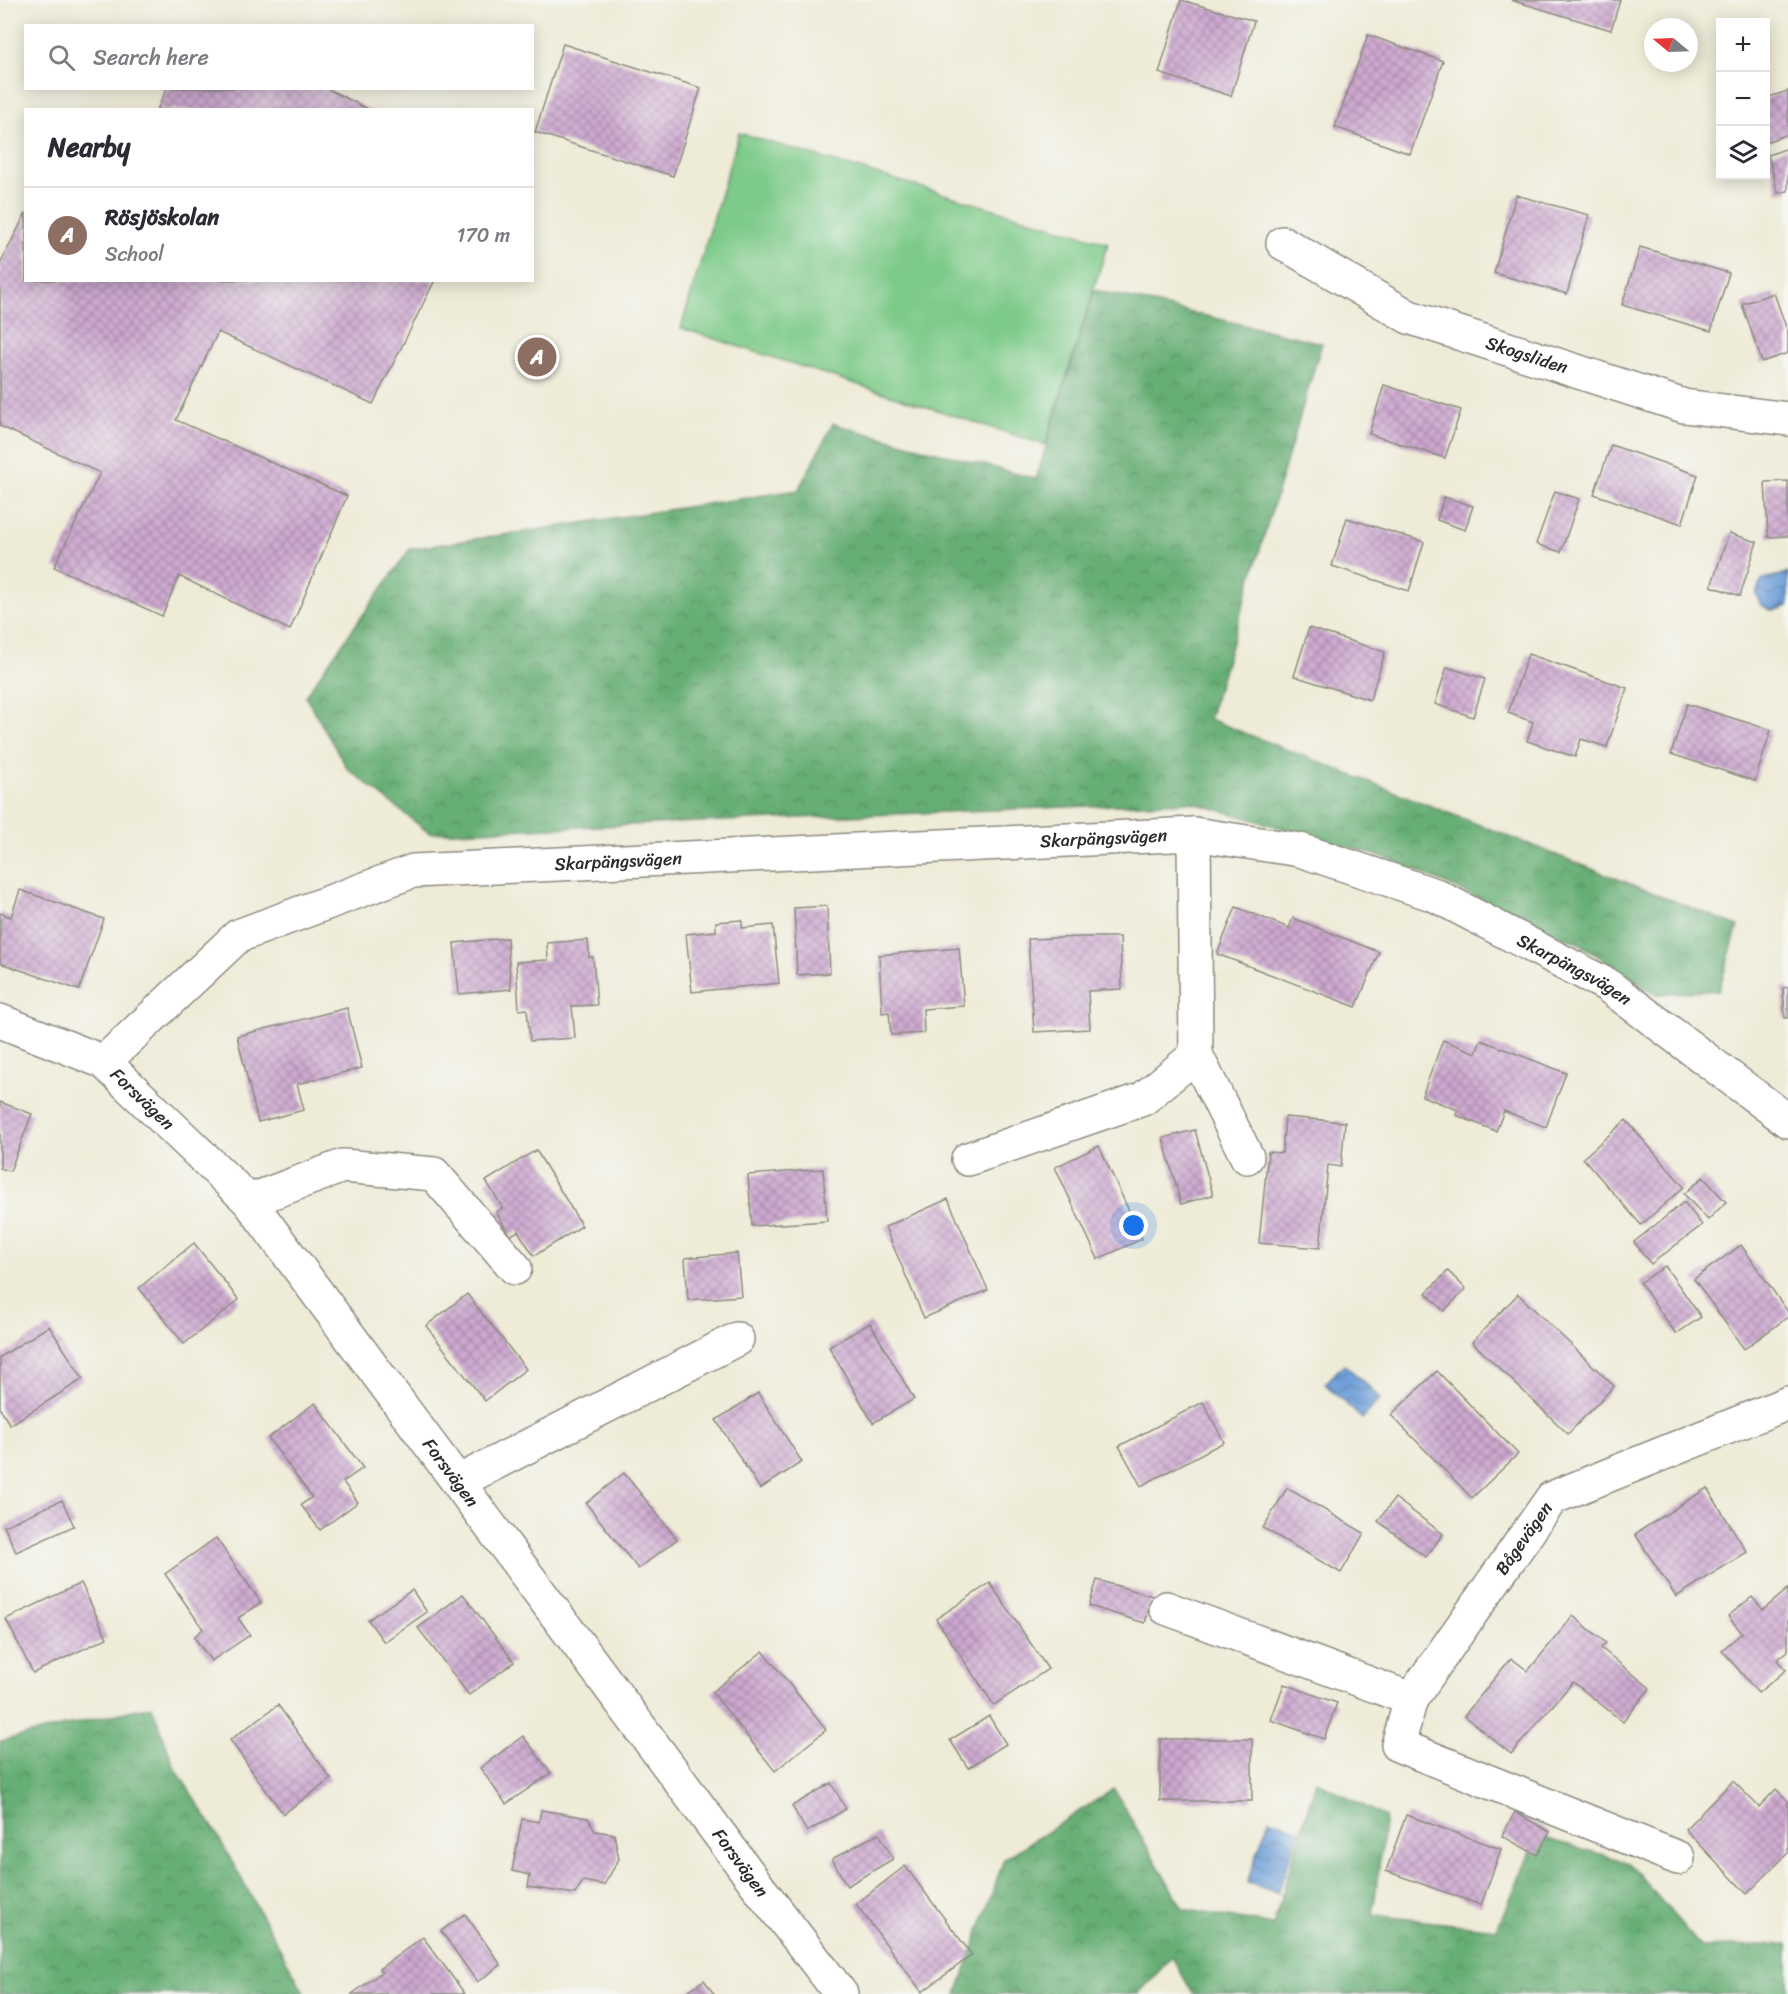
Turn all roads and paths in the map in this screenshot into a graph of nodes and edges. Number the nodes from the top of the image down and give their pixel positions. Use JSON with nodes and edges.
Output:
{"nodes":[{"id":1,"x":1283,"y":243,"type":"dead end"},
{"id":2,"x":1788,"y":419,"type":"edge"},
{"id":3,"x":1194,"y":834,"type":"junction"},
{"id":4,"x":0,"y":1021,"type":"edge"},
{"id":5,"x":1196,"y":1055,"type":"junction"},
{"id":6,"x":104,"y":1062,"type":"junction"},
{"id":7,"x":1788,"y":1121,"type":"edge"},
{"id":8,"x":1247,"y":1157,"type":"dead end"},
{"id":9,"x":968,"y":1159,"type":"dead end"},
{"id":10,"x":249,"y":1201,"type":"junction"},
{"id":11,"x":515,"y":1268,"type":"dead end"},
{"id":12,"x":737,"y":1339,"type":"dead end"},
{"id":13,"x":1788,"y":1403,"type":"edge"},
{"id":14,"x":460,"y":1481,"type":"junction"},
{"id":15,"x":1167,"y":1608,"type":"dead end"},
{"id":16,"x":1411,"y":1699,"type":"junction"},
{"id":17,"x":1678,"y":1858,"type":"dead end"},
{"id":18,"x":841,"y":1994,"type":"edge"}],
"edges":[{"from":1,"to":2,"type":"street","name":"Skogsliden"},
{"from":3,"to":5,"type":"street","name":"Skarpängsvägen"},
{"from":3,"to":6,"type":"street","name":"Skarpängsvägen"},
{"from":3,"to":7,"type":"street","name":"Skarpängsvägen"},
{"from":4,"to":6,"type":"street","name":"Forsvägen"},
{"from":5,"to":8,"type":"street","name":"Skarpängsvägen"},
{"from":5,"to":9,"type":"street"},
{"from":6,"to":10,"type":"street","name":"Forsvägen"},
{"from":10,"to":11,"type":"street"},
{"from":10,"to":14,"type":"street","name":"Forsvägen"},
{"from":12,"to":14,"type":"street"},
{"from":13,"to":16,"type":"street","name":"Bågevägen"},
{"from":14,"to":18,"type":"street","name":"Forsvägen"},
{"from":15,"to":16,"type":"street"},
{"from":16,"to":17,"type":"street","name":"Bågevägen"}]}
